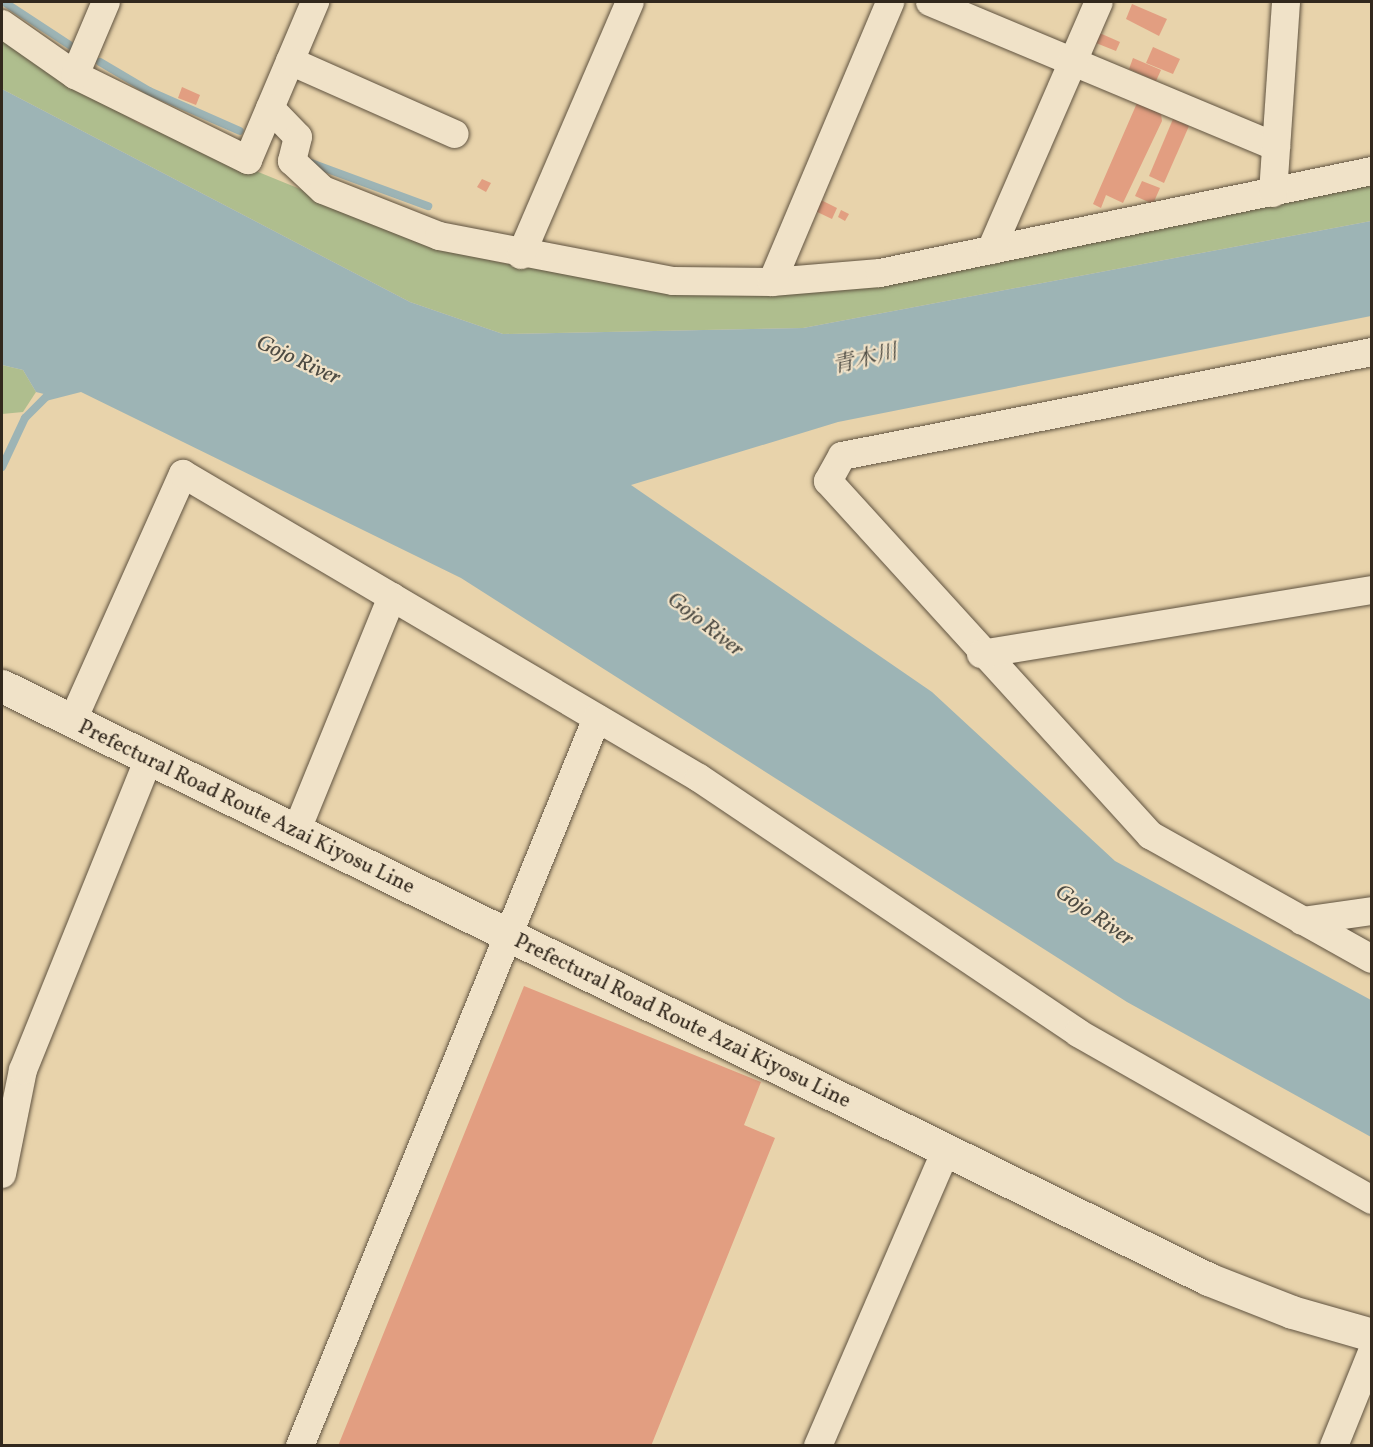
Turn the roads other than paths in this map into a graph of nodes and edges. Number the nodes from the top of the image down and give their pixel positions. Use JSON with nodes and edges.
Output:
{"nodes":[{"id":1,"x":106,"y":2,"type":"edge"},
{"id":2,"x":315,"y":2,"type":"edge"},
{"id":3,"x":630,"y":2,"type":"edge"},
{"id":4,"x":890,"y":2,"type":"edge"},
{"id":5,"x":930,"y":2,"type":"edge"},
{"id":6,"x":1099,"y":2,"type":"edge"},
{"id":7,"x":1286,"y":2,"type":"edge"},
{"id":8,"x":2,"y":24,"type":"edge"},
{"id":9,"x":290,"y":61,"type":"junction"},
{"id":10,"x":1072,"y":63,"type":"junction"},
{"id":11,"x":75,"y":75,"type":"junction"},
{"id":12,"x":270,"y":108,"type":"junction"},
{"id":13,"x":455,"y":134,"type":"dead end"},
{"id":14,"x":1276,"y":147,"type":"junction"},
{"id":15,"x":1371,"y":171,"type":"edge"},
{"id":16,"x":1273,"y":193,"type":"junction"},
{"id":17,"x":991,"y":250,"type":"junction"},
{"id":18,"x":521,"y":255,"type":"junction"},
{"id":19,"x":772,"y":282,"type":"junction"},
{"id":20,"x":1371,"y":352,"type":"edge"},
{"id":21,"x":1371,"y":590,"type":"edge"},
{"id":22,"x":393,"y":597,"type":"junction"},
{"id":23,"x":981,"y":654,"type":"junction"},
{"id":24,"x":2,"y":686,"type":"edge"},
{"id":25,"x":597,"y":718,"type":"junction"},
{"id":26,"x":72,"y":722,"type":"junction"},
{"id":27,"x":148,"y":761,"type":"junction"},
{"id":28,"x":296,"y":832,"type":"junction"},
{"id":29,"x":1371,"y":911,"type":"edge"},
{"id":30,"x":1302,"y":921,"type":"junction"},
{"id":31,"x":506,"y":937,"type":"junction"},
{"id":32,"x":1371,"y":959,"type":"edge"},
{"id":33,"x":12,"y":1068,"type":"edge"},
{"id":34,"x":946,"y":1150,"type":"junction"},
{"id":35,"x":2,"y":1174,"type":"edge"},
{"id":36,"x":1371,"y":1200,"type":"edge"},
{"id":37,"x":1371,"y":1335,"type":"edge"},
{"id":38,"x":1371,"y":1352,"type":"edge"},
{"id":39,"x":300,"y":1446,"type":"edge"},
{"id":40,"x":818,"y":1446,"type":"edge"},
{"id":41,"x":1334,"y":1446,"type":"edge"}],
"edges":[{"from":1,"to":11,"type":"street"},
{"from":2,"to":9,"type":"street"},
{"from":3,"to":18,"type":"street"},
{"from":4,"to":19,"type":"street"},
{"from":5,"to":10,"type":"street"},
{"from":6,"to":10,"type":"street"},
{"from":7,"to":14,"type":"street"},
{"from":8,"to":11,"type":"street"},
{"from":9,"to":12,"type":"street"},
{"from":9,"to":13,"type":"street"},
{"from":10,"to":14,"type":"street"},
{"from":10,"to":17,"type":"street"},
{"from":11,"to":12,"type":"street"},
{"from":12,"to":18,"type":"street"},
{"from":14,"to":16,"type":"street"},
{"from":15,"to":16,"type":"street"},
{"from":16,"to":17,"type":"street"},
{"from":17,"to":19,"type":"street"},
{"from":18,"to":19,"type":"street"},
{"from":20,"to":23,"type":"street"},
{"from":21,"to":23,"type":"street"},
{"from":22,"to":25,"type":"street"},
{"from":22,"to":26,"type":"street"},
{"from":22,"to":28,"type":"street"},
{"from":23,"to":30,"type":"street"},
{"from":24,"to":26,"type":"main road","name":"Prefectural Road Route Azai Kiyosu Line"},
{"from":25,"to":31,"type":"street"},
{"from":25,"to":36,"type":"street"},
{"from":26,"to":27,"type":"main road","name":"Prefectural Road Route Azai Kiyosu Line"},
{"from":27,"to":28,"type":"main road","name":"Prefectural Road Route Azai Kiyosu Line"},
{"from":27,"to":33,"type":"street"},
{"from":28,"to":31,"type":"main road","name":"Prefectural Road Route Azai Kiyosu Line"},
{"from":29,"to":30,"type":"street"},
{"from":30,"to":32,"type":"street"},
{"from":31,"to":34,"type":"main road","name":"Prefectural Road Route Azai Kiyosu Line"},
{"from":31,"to":39,"type":"street"},
{"from":33,"to":35,"type":"street"},
{"from":34,"to":37,"type":"main road","name":"Prefectural Road Route Azai Kiyosu Line"},
{"from":34,"to":40,"type":"street"},
{"from":38,"to":41,"type":"street"}]}
